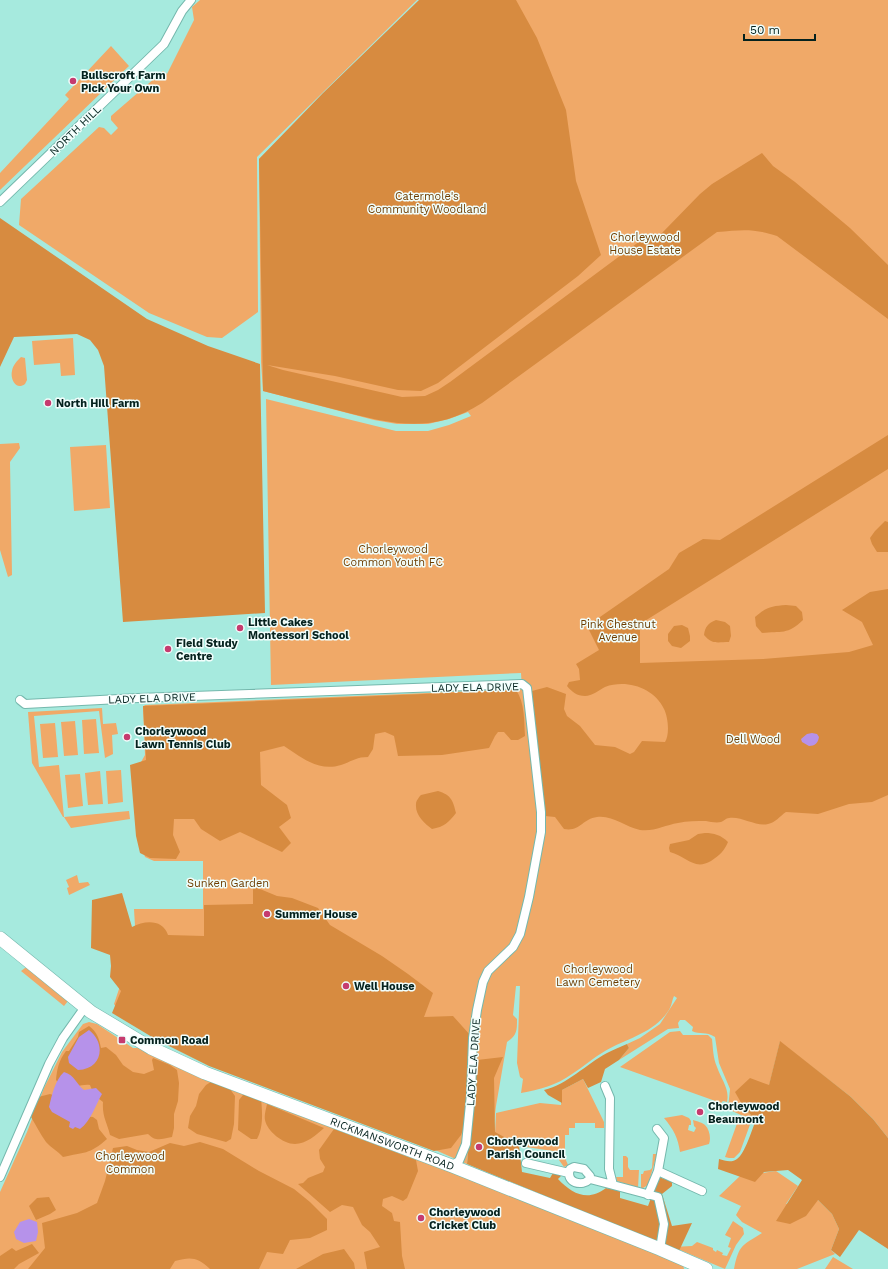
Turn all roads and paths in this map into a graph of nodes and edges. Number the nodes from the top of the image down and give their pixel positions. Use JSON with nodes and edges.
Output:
{"nodes":[{"id":1,"x":191,"y":0,"type":"edge"},
{"id":2,"x":0,"y":202,"type":"edge"},
{"id":3,"x":20,"y":700,"type":"dead end"},
{"id":4,"x":0,"y":938,"type":"edge"},
{"id":5,"x":85,"y":1007,"type":"junction"},
{"id":6,"x":605,"y":1086,"type":"dead end"},
{"id":7,"x":657,"y":1129,"type":"dead end"},
{"id":8,"x":526,"y":1163,"type":"dead end"},
{"id":9,"x":451,"y":1166,"type":"junction"},
{"id":10,"x":658,"y":1171,"type":"junction"},
{"id":11,"x":569,"y":1173,"type":"junction"},
{"id":12,"x":0,"y":1177,"type":"edge"},
{"id":13,"x":590,"y":1179,"type":"junction"},
{"id":14,"x":613,"y":1185,"type":"junction"},
{"id":15,"x":702,"y":1191,"type":"dead end"},
{"id":16,"x":648,"y":1195,"type":"junction"},
{"id":17,"x":660,"y":1249,"type":"junction"},
{"id":18,"x":706,"y":1269,"type":"edge"}],
"edges":[{"from":1,"to":2,"type":"street","name":"NORTH HILL"},
{"from":3,"to":9,"type":"street","name":"LADY ELA DRIVE"},
{"from":4,"to":5,"type":"main road","name":"RICKMANSWORTH ROAD"},
{"from":5,"to":9,"type":"main road","name":"RICKMANSWORTH ROAD"},
{"from":5,"to":12,"type":"street"},
{"from":6,"to":14,"type":"street"},
{"from":7,"to":10,"type":"street"},
{"from":8,"to":11,"type":"street"},
{"from":9,"to":17,"type":"main road","name":"RICKMANSWORTH ROAD"},
{"from":10,"to":15,"type":"street"},
{"from":10,"to":16,"type":"street"},
{"from":11,"to":13,"type":"street"},
{"from":11,"to":13,"type":"street"},
{"from":13,"to":14,"type":"street"},
{"from":14,"to":16,"type":"street"},
{"from":16,"to":17,"type":"street"},
{"from":17,"to":18,"type":"main road","name":"RICKMANSWORTH ROAD"}]}
